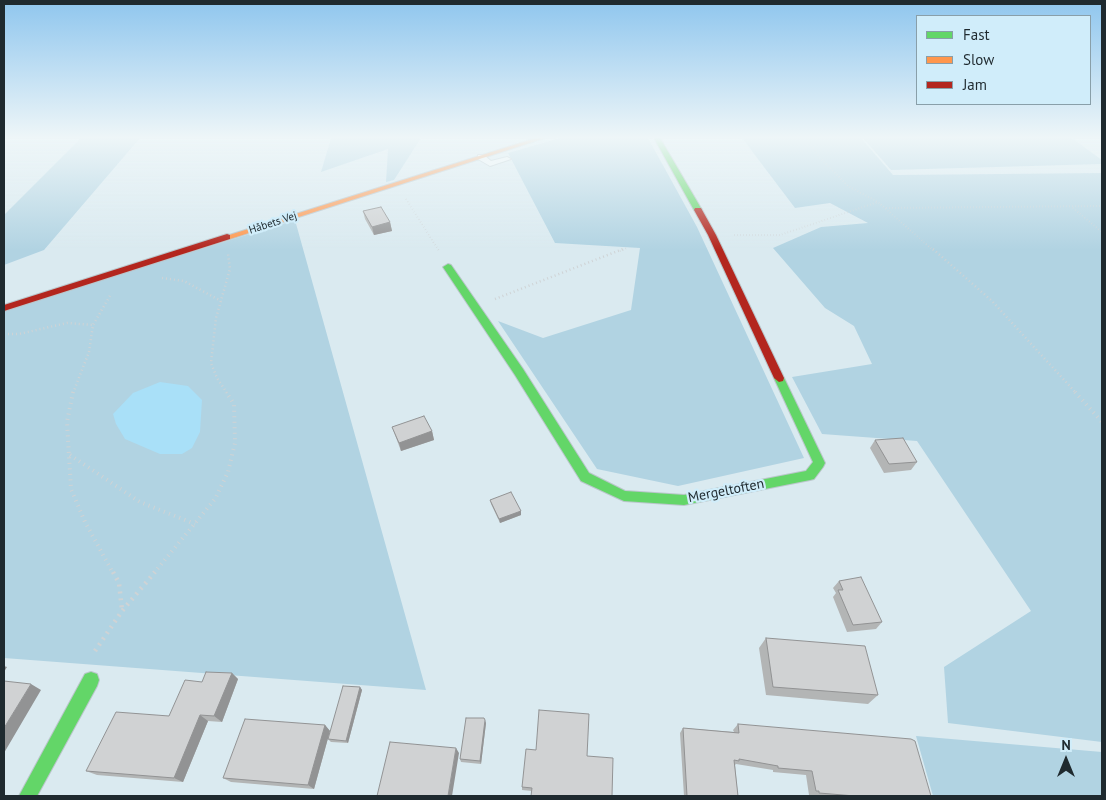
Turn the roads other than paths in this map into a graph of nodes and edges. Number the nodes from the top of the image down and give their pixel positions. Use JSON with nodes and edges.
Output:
{"nodes":[{"id":1,"x":424,"y":175,"type":"edge"},
{"id":2,"x":678,"y":175,"type":"edge"},
{"id":3,"x":448,"y":267,"type":"road end"},
{"id":4,"x":4,"y":308,"type":"edge"},
{"id":5,"x":91,"y":680,"type":"road end"},
{"id":6,"x":28,"y":796,"type":"edge"}],
"edges":[{"from":1,"to":4,"type":"street","name":"Håbets Vej"},
{"from":2,"to":3,"type":"street","name":"Mergeltoften"},
{"from":5,"to":6,"type":"street"}]}
